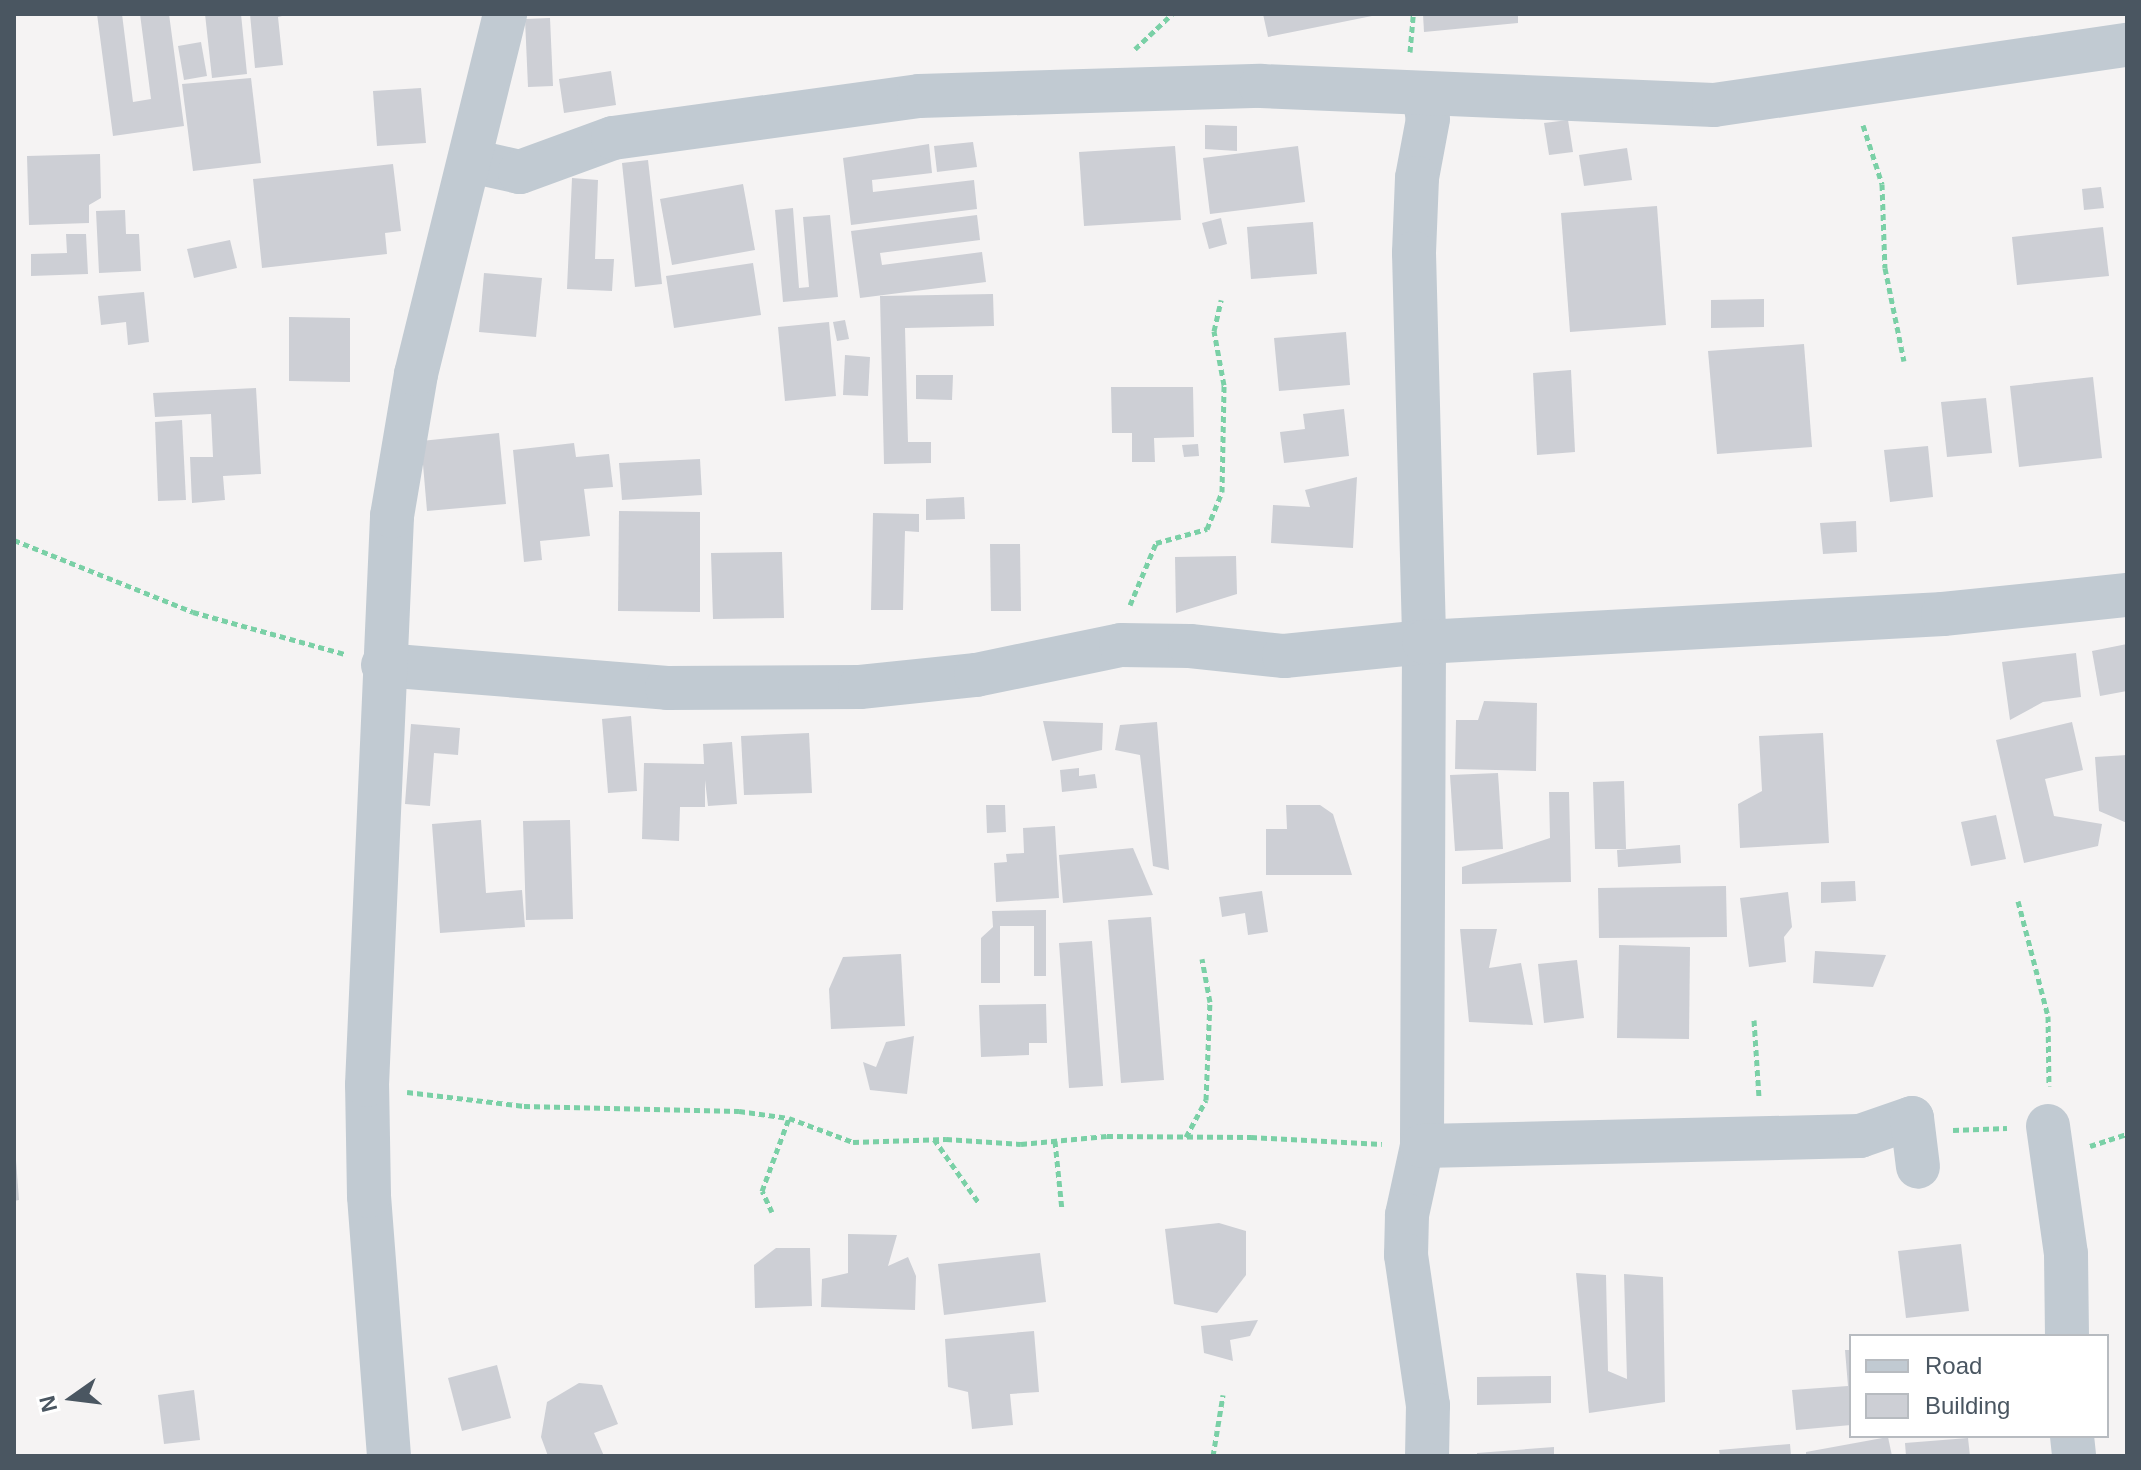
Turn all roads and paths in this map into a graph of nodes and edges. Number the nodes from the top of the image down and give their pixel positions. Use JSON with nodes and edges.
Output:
{"nodes":[{"id":1,"x":505,"y":14,"type":"edge"},
{"id":2,"x":2127,"y":45,"type":"edge"},
{"id":3,"x":1858,"y":84,"type":"junction"},
{"id":4,"x":1424,"y":95,"type":"junction"},
{"id":5,"x":471,"y":161,"type":"junction"},
{"id":6,"x":1221,"y":300,"type":"dead end"},
{"id":7,"x":1904,"y":361,"type":"dead end"},
{"id":8,"x":14,"y":540,"type":"edge"},
{"id":9,"x":2127,"y":595,"type":"edge"},
{"id":10,"x":1424,"y":642,"type":"junction"},
{"id":11,"x":1121,"y":645,"type":"junction"},
{"id":12,"x":383,"y":665,"type":"junction"},
{"id":13,"x":2018,"y":901,"type":"dead end"},
{"id":14,"x":1202,"y":959,"type":"dead end"},
{"id":15,"x":1754,"y":1020,"type":"dead end"},
{"id":16,"x":367,"y":1085,"type":"junction"},
{"id":17,"x":2050,"y":1112,"type":"joint"},
{"id":18,"x":789,"y":1118,"type":"junction"},
{"id":19,"x":1185,"y":1138,"type":"junction"},
{"id":20,"x":1765,"y":1138,"type":"junction"},
{"id":21,"x":933,"y":1139,"type":"junction"},
{"id":22,"x":1055,"y":1141,"type":"junction"},
{"id":23,"x":1422,"y":1146,"type":"junction"},
{"id":24,"x":1918,"y":1167,"type":"dead end"},
{"id":25,"x":979,"y":1203,"type":"dead end"},
{"id":26,"x":1062,"y":1210,"type":"dead end"},
{"id":27,"x":772,"y":1212,"type":"dead end"},
{"id":28,"x":2067,"y":1334,"type":"edge"},
{"id":29,"x":1223,"y":1395,"type":"dead end"},
{"id":30,"x":389,"y":1456,"type":"edge"},
{"id":31,"x":1213,"y":1456,"type":"edge"},
{"id":32,"x":1427,"y":1456,"type":"edge"}],
"edges":[{"from":1,"to":5,"type":"street"},
{"from":2,"to":3,"type":"street"},
{"from":3,"to":4,"type":"street"},
{"from":3,"to":7,"type":"path"},
{"from":4,"to":5,"type":"street"},
{"from":4,"to":10,"type":"street"},
{"from":5,"to":12,"type":"street"},
{"from":6,"to":11,"type":"path"},
{"from":8,"to":12,"type":"path"},
{"from":9,"to":10,"type":"street"},
{"from":10,"to":11,"type":"street"},
{"from":10,"to":23,"type":"street"},
{"from":11,"to":12,"type":"street"},
{"from":12,"to":16,"type":"street"},
{"from":13,"to":17,"type":"path"},
{"from":14,"to":19,"type":"path"},
{"from":15,"to":20,"type":"path"},
{"from":16,"to":18,"type":"path"},
{"from":16,"to":30,"type":"street"},
{"from":17,"to":28,"type":"street"},
{"from":18,"to":21,"type":"path"},
{"from":18,"to":27,"type":"path"},
{"from":19,"to":22,"type":"path"},
{"from":19,"to":23,"type":"path"},
{"from":20,"to":23,"type":"street"},
{"from":20,"to":24,"type":"street"},
{"from":21,"to":22,"type":"path"},
{"from":21,"to":25,"type":"path"},
{"from":22,"to":26,"type":"path"},
{"from":23,"to":32,"type":"street"},
{"from":29,"to":31,"type":"path"}]}
